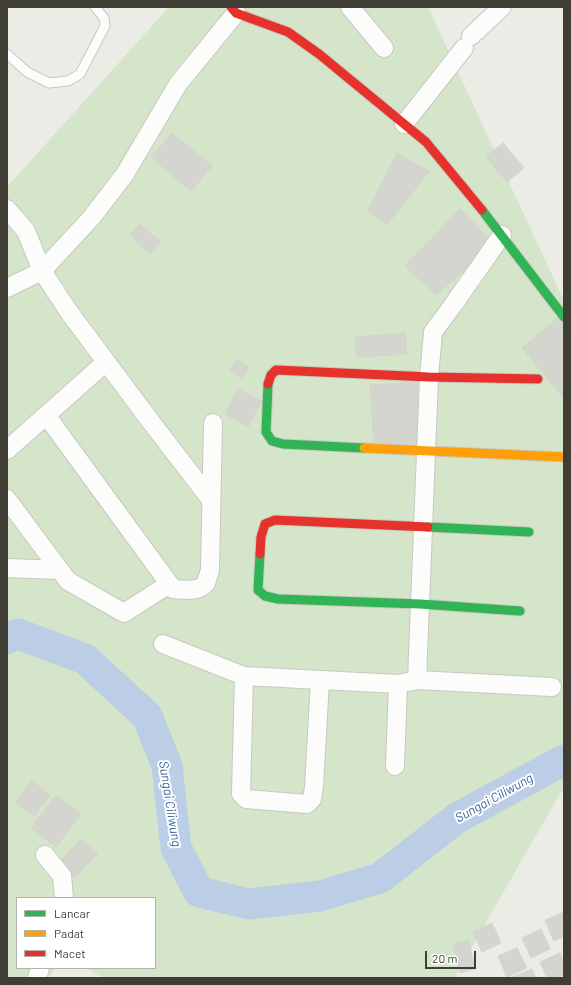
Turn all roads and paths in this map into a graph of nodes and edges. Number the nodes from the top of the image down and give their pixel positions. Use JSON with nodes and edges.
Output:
{"nodes":[{"id":1,"x":95,"y":7,"type":"edge"},
{"id":2,"x":350,"y":7,"type":"edge"},
{"id":3,"x":502,"y":7,"type":"edge"},
{"id":4,"x":234,"y":10,"type":"edge"},
{"id":5,"x":384,"y":48,"type":"dead end"},
{"id":6,"x":7,"y":54,"type":"edge"},
{"id":7,"x":404,"y":124,"type":"junction"},
{"id":8,"x":7,"y":209,"type":"edge"},
{"id":9,"x":502,"y":235,"type":"junction"},
{"id":10,"x":42,"y":271,"type":"junction"},
{"id":11,"x":7,"y":288,"type":"edge"},
{"id":12,"x":564,"y":317,"type":"edge"},
{"id":13,"x":106,"y":362,"type":"junction"},
{"id":14,"x":429,"y":376,"type":"junction"},
{"id":15,"x":538,"y":379,"type":"dead end"},
{"id":16,"x":46,"y":415,"type":"junction"},
{"id":17,"x":214,"y":423,"type":"dead end"},
{"id":18,"x":7,"y":450,"type":"edge"},
{"id":19,"x":426,"y":451,"type":"junction"},
{"id":20,"x":564,"y":457,"type":"edge"},
{"id":21,"x":7,"y":498,"type":"edge"},
{"id":22,"x":211,"y":500,"type":"junction"},
{"id":23,"x":423,"y":527,"type":"junction"},
{"id":24,"x":529,"y":532,"type":"dead end"},
{"id":25,"x":7,"y":568,"type":"edge"},
{"id":26,"x":60,"y":570,"type":"junction"},
{"id":27,"x":169,"y":584,"type":"junction"},
{"id":28,"x":420,"y":604,"type":"junction"},
{"id":29,"x":520,"y":611,"type":"dead end"},
{"id":30,"x":163,"y":644,"type":"dead end"},
{"id":31,"x":244,"y":676,"type":"junction"},
{"id":32,"x":320,"y":680,"type":"junction"},
{"id":33,"x":417,"y":680,"type":"junction"},
{"id":34,"x":398,"y":684,"type":"junction"},
{"id":35,"x":552,"y":687,"type":"dead end"},
{"id":36,"x":395,"y":766,"type":"dead end"},
{"id":37,"x":45,"y":855,"type":"dead end"},
{"id":38,"x":64,"y":897,"type":"edge"}],
"edges":[{"from":1,"to":6,"type":"lane"},
{"from":2,"to":5,"type":"street"},
{"from":3,"to":7,"type":"street"},
{"from":4,"to":7,"type":"street"},
{"from":4,"to":10,"type":"street"},
{"from":7,"to":9,"type":"street"},
{"from":8,"to":10,"type":"street"},
{"from":9,"to":12,"type":"street"},
{"from":9,"to":14,"type":"street"},
{"from":10,"to":11,"type":"street"},
{"from":10,"to":13,"type":"street"},
{"from":13,"to":16,"type":"street"},
{"from":13,"to":22,"type":"street"},
{"from":14,"to":15,"type":"street"},
{"from":14,"to":19,"type":"street"},
{"from":14,"to":19,"type":"street"},
{"from":16,"to":18,"type":"street"},
{"from":16,"to":27,"type":"street"},
{"from":17,"to":22,"type":"street"},
{"from":19,"to":20,"type":"street"},
{"from":19,"to":23,"type":"street"},
{"from":21,"to":26,"type":"street"},
{"from":22,"to":27,"type":"street"},
{"from":23,"to":24,"type":"street"},
{"from":23,"to":28,"type":"street"},
{"from":23,"to":28,"type":"street"},
{"from":25,"to":26,"type":"street"},
{"from":26,"to":27,"type":"street"},
{"from":28,"to":29,"type":"street"},
{"from":28,"to":33,"type":"street"},
{"from":30,"to":31,"type":"street"},
{"from":31,"to":32,"type":"street"},
{"from":31,"to":32,"type":"street"},
{"from":32,"to":34,"type":"street"},
{"from":33,"to":34,"type":"street"},
{"from":33,"to":35,"type":"street"},
{"from":34,"to":36,"type":"street"},
{"from":37,"to":38,"type":"street"}]}
